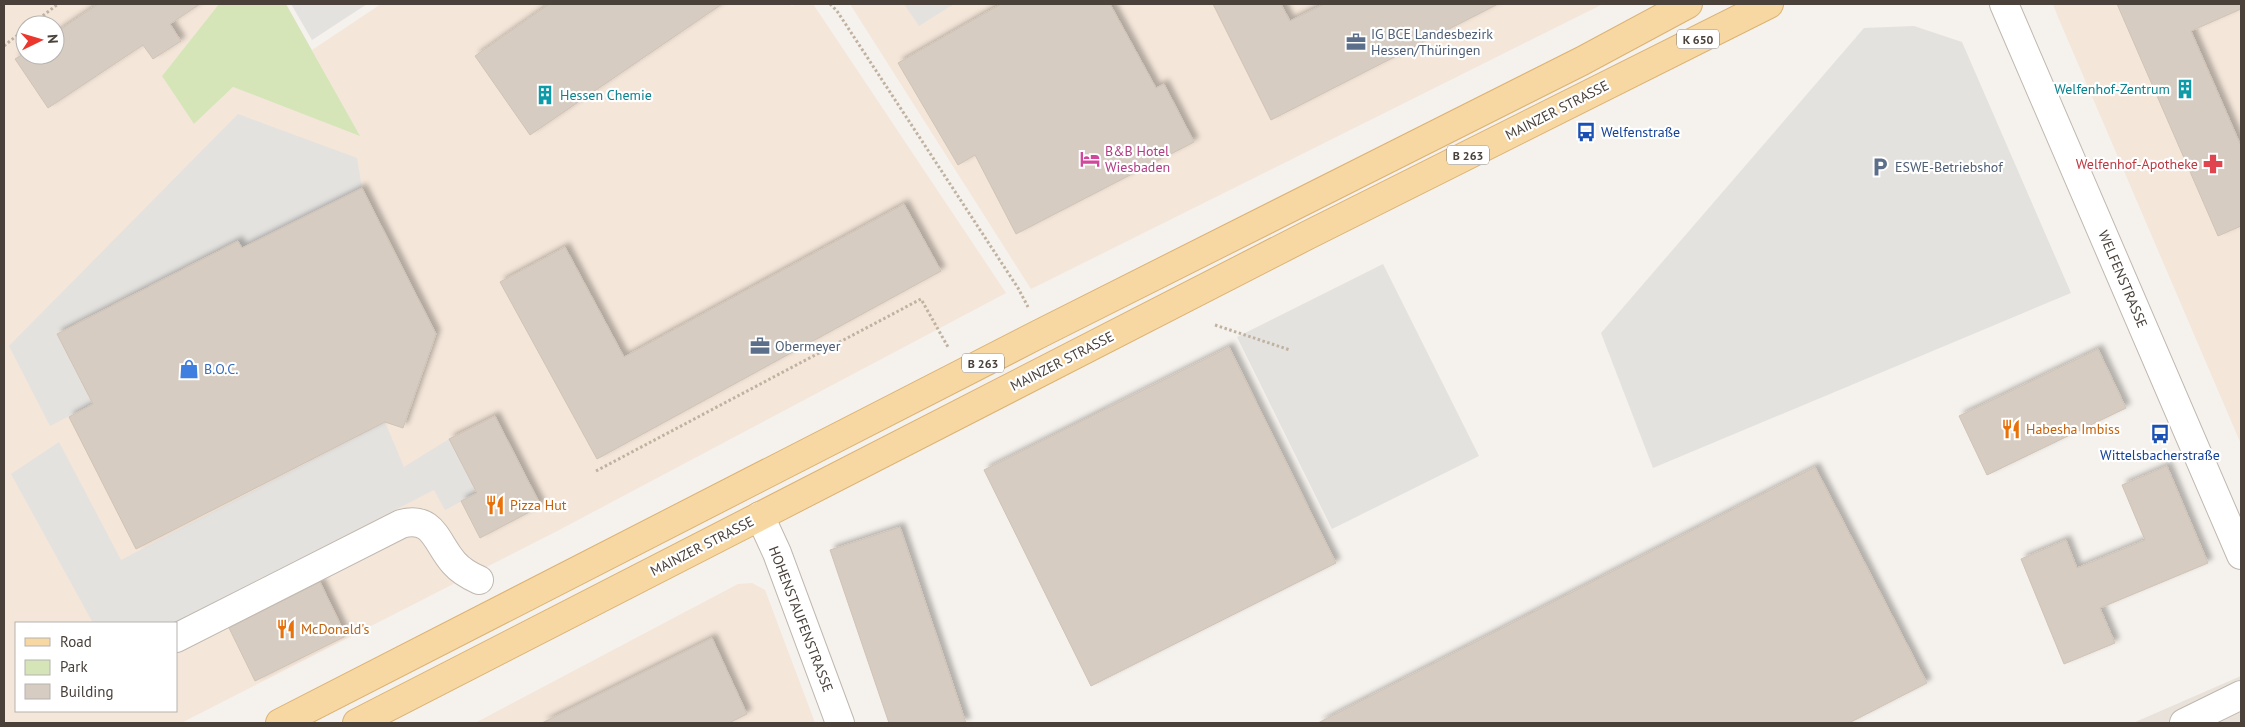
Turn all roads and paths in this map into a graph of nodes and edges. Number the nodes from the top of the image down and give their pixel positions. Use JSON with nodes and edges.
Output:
{"nodes":[{"id":1,"x":58,"y":4,"type":"edge"},
{"id":2,"x":830,"y":4,"type":"edge"},
{"id":3,"x":1688,"y":4,"type":"edge"},
{"id":4,"x":1769,"y":4,"type":"edge"},
{"id":5,"x":2004,"y":4,"type":"edge"},
{"id":6,"x":44,"y":15,"type":"edge"},
{"id":7,"x":15,"y":37,"type":"edge"},
{"id":8,"x":4,"y":46,"type":"edge"},
{"id":9,"x":1627,"y":74,"type":"joint"},
{"id":10,"x":1215,"y":325,"type":"dead end"},
{"id":11,"x":1041,"y":333,"type":"junction"},
{"id":12,"x":946,"y":343,"type":"dead end"},
{"id":13,"x":1290,"y":350,"type":"dead end"},
{"id":14,"x":596,"y":471,"type":"dead end"},
{"id":15,"x":760,"y":516,"type":"junction"},
{"id":16,"x":2241,"y":555,"type":"edge"},
{"id":17,"x":479,"y":580,"type":"dead end"},
{"id":18,"x":178,"y":637,"type":"edge"},
{"id":19,"x":2241,"y":695,"type":"edge"},
{"id":20,"x":280,"y":723,"type":"edge"},
{"id":21,"x":357,"y":723,"type":"edge"},
{"id":22,"x":840,"y":723,"type":"edge"},
{"id":23,"x":2184,"y":723,"type":"edge"}],
"edges":[{"from":1,"to":6,"type":"path"},
{"from":2,"to":11,"type":"path"},
{"from":3,"to":11,"type":"main road","number":"B 263"},
{"from":4,"to":9,"type":"main road","name":"MAINZER STRASSE","number":"K 650"},
{"from":5,"to":16,"type":"street","name":"WELFENSTRASSE"},
{"from":7,"to":8,"type":"path"},
{"from":9,"to":15,"type":"main road","name":"MAINZER STRASSE","number":"B 263"},
{"from":10,"to":13,"type":"path"},
{"from":11,"to":20,"type":"main road","number":"B 263"},
{"from":12,"to":14,"type":"path"},
{"from":15,"to":21,"type":"main road","name":"MAINZER STRASSE","number":"B 263"},
{"from":15,"to":22,"type":"street","name":"HOHENSTAUFENSTRASSE"},
{"from":17,"to":18,"type":"street"},
{"from":19,"to":23,"type":"street"}]}
